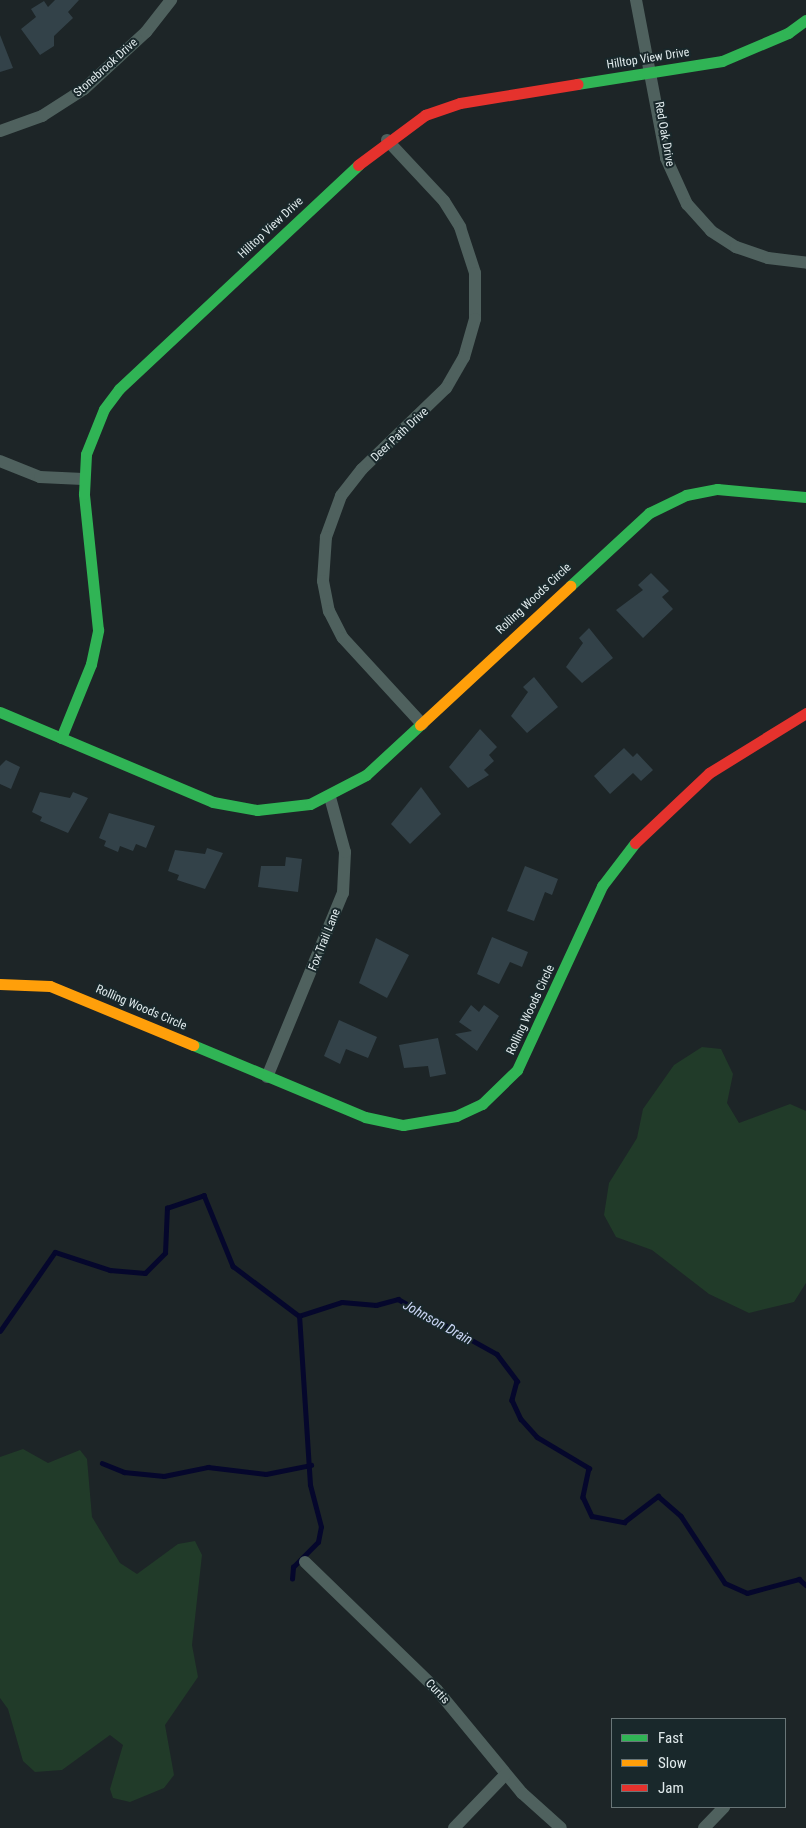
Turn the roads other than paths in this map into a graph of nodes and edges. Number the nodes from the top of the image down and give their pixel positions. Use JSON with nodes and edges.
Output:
{"nodes":[{"id":1,"x":171,"y":0,"type":"edge"},
{"id":2,"x":636,"y":0,"type":"edge"},
{"id":3,"x":806,"y":20,"type":"edge"},
{"id":4,"x":653,"y":73,"type":"junction"},
{"id":5,"x":0,"y":131,"type":"edge"},
{"id":6,"x":387,"y":140,"type":"junction"},
{"id":7,"x":806,"y":263,"type":"edge"},
{"id":8,"x":0,"y":461,"type":"edge"},
{"id":9,"x":83,"y":479,"type":"junction"},
{"id":10,"x":806,"y":497,"type":"edge"},
{"id":11,"x":0,"y":712,"type":"edge"},
{"id":12,"x":806,"y":713,"type":"edge"},
{"id":13,"x":422,"y":724,"type":"junction"},
{"id":14,"x":61,"y":738,"type":"junction"},
{"id":15,"x":330,"y":797,"type":"junction"},
{"id":16,"x":0,"y":984,"type":"edge"},
{"id":17,"x":267,"y":1077,"type":"junction"},
{"id":18,"x":305,"y":1562,"type":"dead end"},
{"id":19,"x":505,"y":1775,"type":"junction"},
{"id":20,"x":723,"y":1808,"type":"edge"},
{"id":21,"x":454,"y":1828,"type":"edge"},
{"id":22,"x":561,"y":1828,"type":"edge"},
{"id":23,"x":704,"y":1828,"type":"edge"}],
"edges":[{"from":1,"to":5,"type":"street","name":"Stonebrook Drive"},
{"from":2,"to":4,"type":"street","name":"Red Oak Drive"},
{"from":3,"to":4,"type":"street","name":"Hilltop View Drive"},
{"from":4,"to":6,"type":"street","name":"Hilltop View Drive"},
{"from":4,"to":7,"type":"street","name":"Red Oak Drive"},
{"from":6,"to":9,"type":"street","name":"Hilltop View Drive"},
{"from":6,"to":13,"type":"street","name":"Deer Path Drive"},
{"from":8,"to":9,"type":"street"},
{"from":9,"to":14,"type":"street","name":"Hilltop View Drive"},
{"from":10,"to":13,"type":"street","name":"Rolling Woods Circle"},
{"from":11,"to":14,"type":"street","name":"Rolling Woods Circle"},
{"from":12,"to":17,"type":"street","name":"Rolling Woods Circle"},
{"from":13,"to":15,"type":"street","name":"Rolling Woods Circle"},
{"from":14,"to":15,"type":"street","name":"Rolling Woods Circle"},
{"from":15,"to":17,"type":"street","name":"Fox Trail Lane"},
{"from":16,"to":17,"type":"street","name":"Rolling Woods Circle"},
{"from":18,"to":19,"type":"street","name":"Curtis"},
{"from":19,"to":21,"type":"street"},
{"from":19,"to":22,"type":"street","name":"Curtis"},
{"from":20,"to":23,"type":"street"}]}
